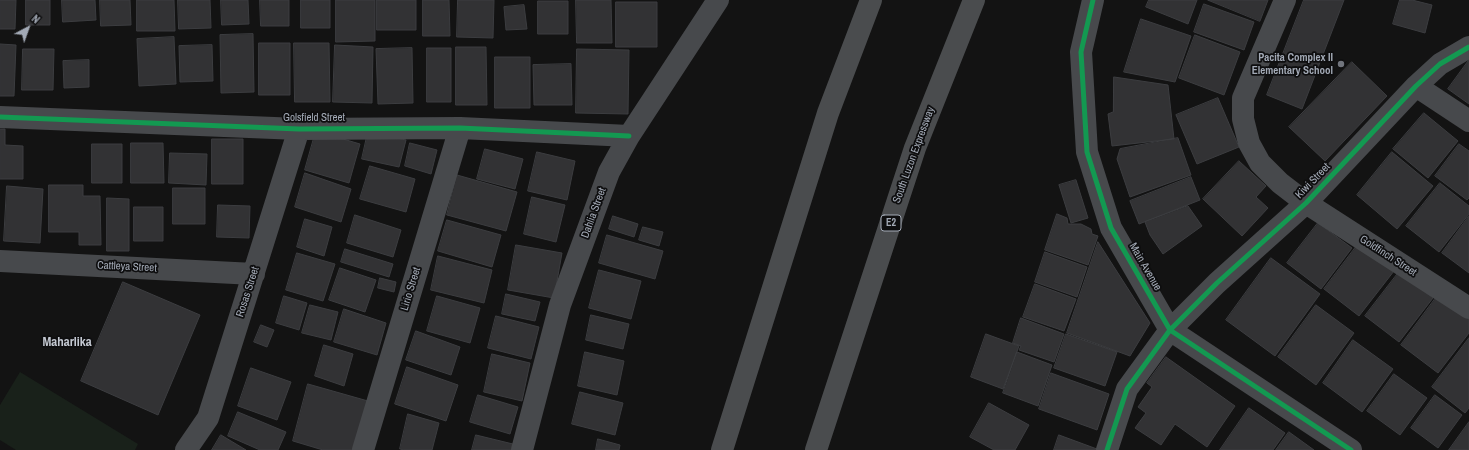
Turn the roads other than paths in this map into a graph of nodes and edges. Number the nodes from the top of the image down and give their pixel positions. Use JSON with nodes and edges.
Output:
{"nodes":[{"id":1,"x":718,"y":0,"type":"edge"},
{"id":2,"x":871,"y":0,"type":"edge"},
{"id":3,"x":974,"y":0,"type":"edge"},
{"id":4,"x":1092,"y":0,"type":"edge"},
{"id":5,"x":1285,"y":0,"type":"edge"},
{"id":6,"x":1469,"y":47,"type":"edge"},
{"id":7,"x":1416,"y":86,"type":"junction"},
{"id":8,"x":0,"y":117,"type":"edge"},
{"id":9,"x":1469,"y":121,"type":"edge"},
{"id":10,"x":460,"y":128,"type":"junction"},
{"id":11,"x":299,"y":129,"type":"junction"},
{"id":12,"x":629,"y":136,"type":"junction"},
{"id":13,"x":1306,"y":203,"type":"junction"},
{"id":14,"x":0,"y":261,"type":"edge"},
{"id":15,"x":254,"y":274,"type":"junction"},
{"id":16,"x":1469,"y":308,"type":"edge"},
{"id":17,"x":1170,"y":330,"type":"junction"},
{"id":18,"x":186,"y":450,"type":"edge"},
{"id":19,"x":363,"y":450,"type":"edge"},
{"id":20,"x":522,"y":450,"type":"edge"},
{"id":21,"x":722,"y":450,"type":"edge"},
{"id":22,"x":816,"y":450,"type":"edge"},
{"id":23,"x":1107,"y":450,"type":"edge"},
{"id":24,"x":1351,"y":450,"type":"edge"}],
"edges":[{"from":1,"to":12,"type":"street","name":"Dahlia Street"},
{"from":2,"to":21,"type":"highway"},
{"from":3,"to":22,"type":"highway","name":"South Luzon Expressway","number":"E2"},
{"from":4,"to":17,"type":"street","name":"Main Avenue"},
{"from":5,"to":13,"type":"street","name":"Goldfinch Street"},
{"from":6,"to":7,"type":"street","name":"Kiwi Street"},
{"from":7,"to":9,"type":"street"},
{"from":7,"to":13,"type":"street","name":"Kiwi Street"},
{"from":8,"to":11,"type":"street","name":"Golsfield Street"},
{"from":10,"to":11,"type":"street","name":"Golsfield Street"},
{"from":10,"to":12,"type":"street","name":"Golsfield Street"},
{"from":10,"to":19,"type":"street","name":"Lirio Street"},
{"from":11,"to":15,"type":"street","name":"Rosas Street"},
{"from":12,"to":20,"type":"street","name":"Dahlia Street"},
{"from":13,"to":16,"type":"street","name":"Goldfinch Street"},
{"from":13,"to":17,"type":"street","name":"Kiwi Street"},
{"from":14,"to":15,"type":"street","name":"Cattleya Street"},
{"from":15,"to":18,"type":"street","name":"Rosas Street"},
{"from":17,"to":23,"type":"street","name":"Kiwi Street"},
{"from":17,"to":24,"type":"street","name":"Main Avenue"}]}
